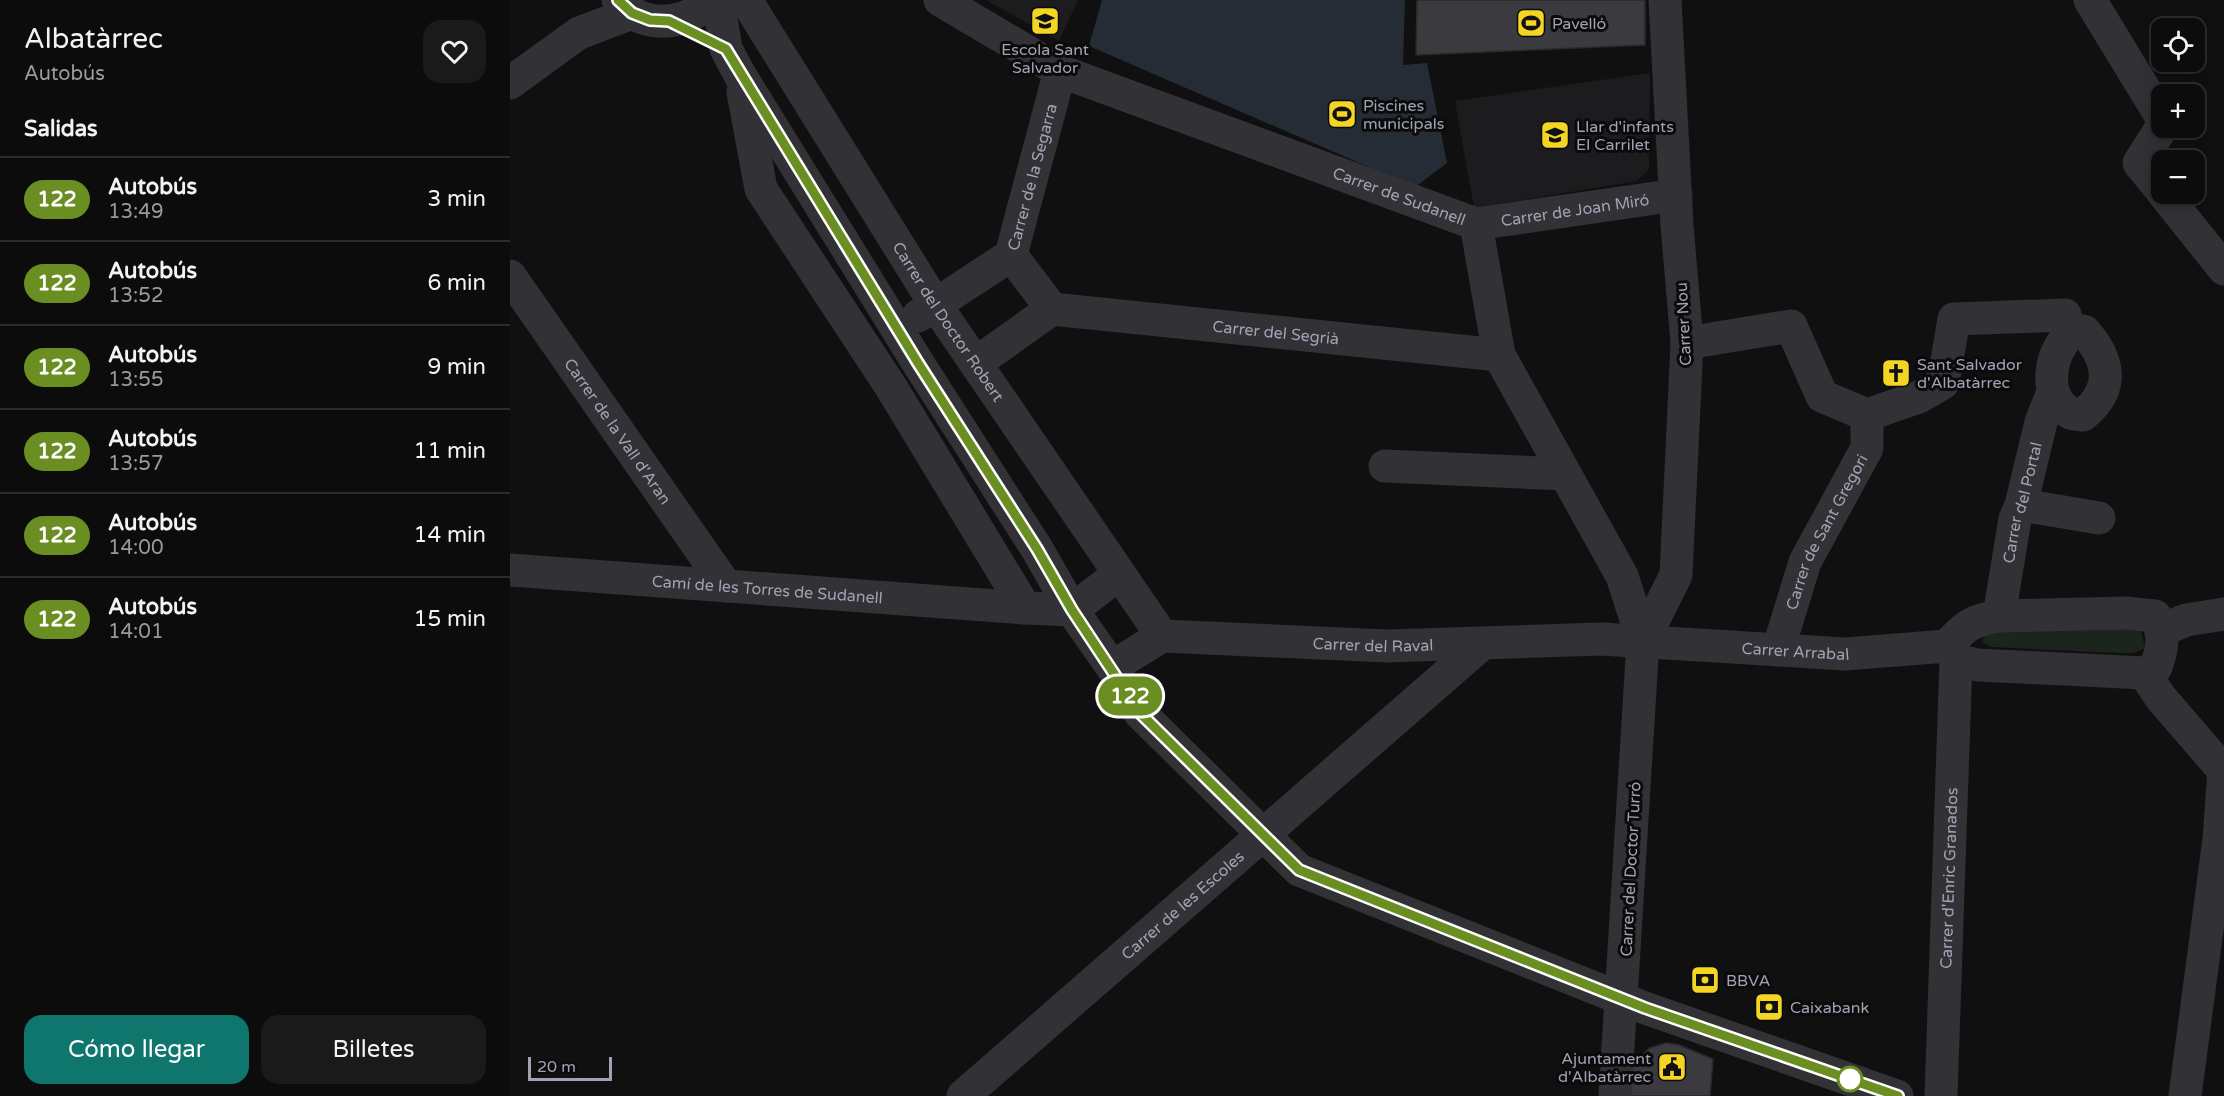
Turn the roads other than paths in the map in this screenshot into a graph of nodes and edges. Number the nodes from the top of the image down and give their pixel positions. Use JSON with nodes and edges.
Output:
{"nodes":[{"id":1,"x":598,"y":0,"type":"edge"},
{"id":2,"x":708,"y":0,"type":"edge"},
{"id":3,"x":718,"y":0,"type":"edge"},
{"id":4,"x":746,"y":0,"type":"edge"},
{"id":5,"x":940,"y":0,"type":"edge"},
{"id":6,"x":1665,"y":0,"type":"edge"},
{"id":7,"x":2090,"y":0,"type":"edge"},
{"id":8,"x":625,"y":6,"type":"edge"},
{"id":9,"x":669,"y":21,"type":"junction"},
{"id":10,"x":579,"y":33,"type":"junction"},
{"id":11,"x":733,"y":62,"type":"junction"},
{"id":12,"x":1060,"y":71,"type":"junction"},
{"id":13,"x":510,"y":83,"type":"edge"},
{"id":14,"x":2151,"y":100,"type":"edge"},
{"id":15,"x":2155,"y":138,"type":"edge"},
{"id":16,"x":2151,"y":178,"type":"edge"},
{"id":17,"x":1676,"y":195,"type":"junction"},
{"id":18,"x":2173,"y":204,"type":"edge"},
{"id":19,"x":1476,"y":224,"type":"junction"},
{"id":20,"x":1011,"y":255,"type":"junction"},
{"id":21,"x":2224,"y":269,"type":"edge"},
{"id":22,"x":510,"y":276,"type":"edge"},
{"id":23,"x":935,"y":304,"type":"junction"},
{"id":24,"x":1052,"y":309,"type":"junction"},
{"id":25,"x":898,"y":329,"type":"junction"},
{"id":26,"x":957,"y":335,"type":"junction"},
{"id":27,"x":2066,"y":336,"type":"junction"},
{"id":28,"x":1687,"y":343,"type":"junction"},
{"id":29,"x":1498,"y":355,"type":"junction"},
{"id":30,"x":918,"y":363,"type":"junction"},
{"id":31,"x":976,"y":363,"type":"junction"},
{"id":32,"x":888,"y":384,"type":"junction"},
{"id":33,"x":2053,"y":392,"type":"junction"},
{"id":34,"x":1867,"y":415,"type":"junction"},
{"id":35,"x":1385,"y":466,"type":"dead end"},
{"id":36,"x":1565,"y":474,"type":"junction"},
{"id":37,"x":2022,"y":505,"type":"junction"},
{"id":38,"x":2099,"y":518,"type":"dead end"},
{"id":39,"x":510,"y":570,"type":"edge"},
{"id":40,"x":1119,"y":574,"type":"junction"},
{"id":41,"x":726,"y":586,"type":"junction"},
{"id":42,"x":1025,"y":608,"type":"junction"},
{"id":43,"x":1072,"y":610,"type":"junction"},
{"id":44,"x":2224,"y":614,"type":"edge"},
{"id":45,"x":1999,"y":616,"type":"junction"},
{"id":46,"x":2162,"y":630,"type":"junction"},
{"id":47,"x":1162,"y":636,"type":"junction"},
{"id":48,"x":1643,"y":641,"type":"junction"},
{"id":49,"x":1483,"y":643,"type":"junction"},
{"id":50,"x":1778,"y":650,"type":"junction"},
{"id":51,"x":1951,"y":653,"type":"junction"},
{"id":52,"x":1112,"y":667,"type":"junction"},
{"id":53,"x":2144,"y":673,"type":"junction"},
{"id":54,"x":1263,"y":834,"type":"junction"},
{"id":55,"x":2222,"y":840,"type":"edge"},
{"id":56,"x":1622,"y":999,"type":"junction"},
{"id":57,"x":963,"y":1096,"type":"edge"},
{"id":58,"x":1615,"y":1096,"type":"edge"},
{"id":59,"x":1898,"y":1096,"type":"edge"},
{"id":60,"x":1941,"y":1096,"type":"edge"},
{"id":61,"x":2185,"y":1096,"type":"edge"}],
"edges":[{"from":1,"to":10,"type":"street"},
{"from":2,"to":9,"type":"street"},
{"from":3,"to":11,"type":"street"},
{"from":4,"to":23,"type":"street","name":"Carrer del Doctor Robert"},
{"from":5,"to":12,"type":"street","name":"Carrer de Sudanell"},
{"from":6,"to":17,"type":"street","name":"Carrer Nou"},
{"from":7,"to":14,"type":"street"},
{"from":8,"to":9,"type":"street"},
{"from":8,"to":10,"type":"street"},
{"from":9,"to":11,"type":"street"},
{"from":10,"to":13,"type":"street"},
{"from":11,"to":25,"type":"street"},
{"from":11,"to":32,"type":"street"},
{"from":12,"to":19,"type":"street","name":"Carrer de Sudanell"},
{"from":12,"to":20,"type":"street","name":"Carrer de la Segarra"},
{"from":15,"to":16,"type":"street"},
{"from":17,"to":19,"type":"street","name":"Carrer de Joan Miró"},
{"from":17,"to":28,"type":"street","name":"Carrer Nou"},
{"from":18,"to":21,"type":"street"},
{"from":19,"to":29,"type":"street","name":"Carrer de Sudanell"},
{"from":20,"to":23,"type":"street","name":"Carrer de la Segarra"},
{"from":20,"to":24,"type":"street"},
{"from":22,"to":41,"type":"street","name":"Carrer de la Vall d'Aran"},
{"from":23,"to":25,"type":"street","name":"Carrer de la Segarra"},
{"from":23,"to":26,"type":"street","name":"Carrer del Doctor Robert"},
{"from":24,"to":29,"type":"street","name":"Carrer del Segrià"},
{"from":24,"to":31,"type":"street"},
{"from":25,"to":30,"type":"street"},
{"from":26,"to":30,"type":"street"},
{"from":26,"to":31,"type":"street","name":"Carrer del Doctor Robert"},
{"from":27,"to":33,"type":"street"},
{"from":27,"to":33,"type":"street"},
{"from":27,"to":34,"type":"street"},
{"from":28,"to":34,"type":"street"},
{"from":28,"to":48,"type":"street","name":"Carrer Nou"},
{"from":29,"to":36,"type":"street","name":"Carrer de Sudanell"},
{"from":30,"to":32,"type":"street"},
{"from":30,"to":43,"type":"street"},
{"from":31,"to":40,"type":"street","name":"Carrer del Doctor Robert"},
{"from":32,"to":42,"type":"street"},
{"from":33,"to":37,"type":"street","name":"Carrer del Portal"},
{"from":34,"to":50,"type":"street","name":"Carrer de Sant Gregori"},
{"from":35,"to":36,"type":"street"},
{"from":36,"to":48,"type":"street","name":"Carrer de Sudanell"},
{"from":37,"to":38,"type":"street"},
{"from":37,"to":45,"type":"street","name":"Carrer del Portal"},
{"from":39,"to":41,"type":"street","name":"Camí de les Torres de Sudanell"},
{"from":40,"to":43,"type":"street"},
{"from":40,"to":47,"type":"street","name":"Carrer del Doctor Robert"},
{"from":41,"to":42,"type":"street","name":"Camí de les Torres de Sudanell"},
{"from":42,"to":43,"type":"street"},
{"from":43,"to":52,"type":"street"},
{"from":44,"to":46,"type":"street"},
{"from":45,"to":46,"type":"street"},
{"from":45,"to":51,"type":"street"},
{"from":46,"to":53,"type":"street"},
{"from":47,"to":49,"type":"street","name":"Carrer del Raval"},
{"from":47,"to":52,"type":"street"},
{"from":48,"to":49,"type":"street","name":"Carrer del Raval"},
{"from":48,"to":50,"type":"street","name":"Carrer Arrabal"},
{"from":48,"to":56,"type":"street","name":"Carrer del Doctor Turró"},
{"from":49,"to":54,"type":"street","name":"Carrer de les Escoles"},
{"from":50,"to":51,"type":"street","name":"Carrer Arrabal"},
{"from":51,"to":53,"type":"street","name":"Carrer Arrabal"},
{"from":51,"to":60,"type":"street","name":"Carrer d'Enric Granados"},
{"from":52,"to":54,"type":"street"},
{"from":53,"to":55,"type":"street"},
{"from":54,"to":56,"type":"street"},
{"from":54,"to":57,"type":"street","name":"Carrer de les Escoles"},
{"from":55,"to":61,"type":"street"},
{"from":56,"to":58,"type":"street","name":"Carrer del Doctor Turró"},
{"from":56,"to":59,"type":"street"}]}
